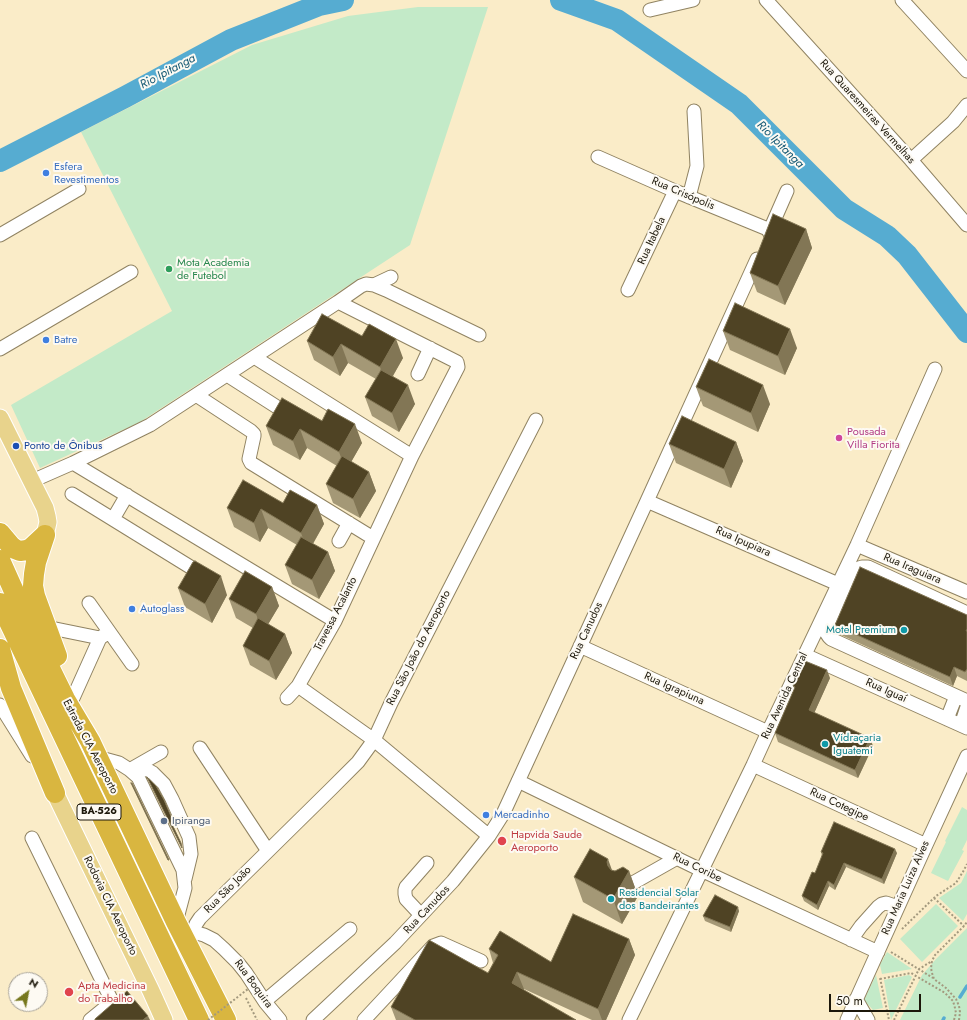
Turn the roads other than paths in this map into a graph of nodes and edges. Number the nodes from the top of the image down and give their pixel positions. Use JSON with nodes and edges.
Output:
{"nodes":[{"id":1,"x":693,"y":0,"type":"edge"},
{"id":2,"x":766,"y":0,"type":"edge"},
{"id":3,"x":902,"y":0,"type":"edge"},
{"id":4,"x":650,"y":10,"type":"dead end"},
{"id":5,"x":967,"y":71,"type":"edge"},
{"id":6,"x":967,"y":105,"type":"edge"},
{"id":7,"x":694,"y":110,"type":"dead end"},
{"id":8,"x":598,"y":158,"type":"dead end"},
{"id":9,"x":911,"y":160,"type":"junction"},
{"id":10,"x":79,"y":189,"type":"dead end"},
{"id":11,"x":675,"y":191,"type":"junction"},
{"id":12,"x":787,"y":191,"type":"dead end"},
{"id":13,"x":689,"y":197,"type":"junction"},
{"id":14,"x":967,"y":225,"type":"edge"},
{"id":15,"x":770,"y":230,"type":"junction"},
{"id":16,"x":0,"y":235,"type":"edge"},
{"id":17,"x":131,"y":272,"type":"dead end"},
{"id":18,"x":391,"y":277,"type":"dead end"},
{"id":19,"x":374,"y":285,"type":"junction"},
{"id":20,"x":628,"y":290,"type":"dead end"},
{"id":21,"x":338,"y":302,"type":"junction"},
{"id":22,"x":479,"y":335,"type":"dead end"},
{"id":23,"x":430,"y":348,"type":"junction"},
{"id":24,"x":0,"y":349,"type":"edge"},
{"id":25,"x":254,"y":357,"type":"junction"},
{"id":26,"x":935,"y":369,"type":"dead end"},
{"id":27,"x":418,"y":374,"type":"dead end"},
{"id":28,"x":227,"y":375,"type":"junction"},
{"id":29,"x":196,"y":396,"type":"junction"},
{"id":30,"x":277,"y":407,"type":"edge"},
{"id":31,"x":0,"y":418,"type":"edge"},
{"id":32,"x":536,"y":420,"type":"dead end"},
{"id":33,"x":412,"y":456,"type":"junction"},
{"id":34,"x":73,"y":463,"type":"junction"},
{"id":35,"x":32,"y":481,"type":"junction"},
{"id":36,"x":72,"y":494,"type":"dead end"},
{"id":37,"x":127,"y":495,"type":"junction"},
{"id":38,"x":647,"y":501,"type":"junction"},
{"id":39,"x":113,"y":519,"type":"junction"},
{"id":40,"x":349,"y":523,"type":"junction"},
{"id":41,"x":0,"y":533,"type":"edge"},
{"id":42,"x":46,"y":535,"type":"junction"},
{"id":43,"x":373,"y":538,"type":"junction"},
{"id":44,"x":339,"y":541,"type":"dead end"},
{"id":45,"x":857,"y":545,"type":"junction"},
{"id":46,"x":0,"y":560,"type":"edge"},
{"id":47,"x":200,"y":574,"type":"edge"},
{"id":48,"x":838,"y":584,"type":"junction"},
{"id":49,"x":967,"y":592,"type":"edge"},
{"id":50,"x":0,"y":603,"type":"edge"},
{"id":51,"x":89,"y":603,"type":"dead end"},
{"id":52,"x":967,"y":614,"type":"edge"},
{"id":53,"x":335,"y":621,"type":"junction"},
{"id":54,"x":46,"y":627,"type":"junction"},
{"id":55,"x":104,"y":635,"type":"junction"},
{"id":56,"x":580,"y":646,"type":"junction"},
{"id":57,"x":0,"y":648,"type":"edge"},
{"id":58,"x":805,"y":655,"type":"junction"},
{"id":59,"x":132,"y":664,"type":"dead end"},
{"id":60,"x":298,"y":686,"type":"junction"},
{"id":61,"x":73,"y":698,"type":"junction"},
{"id":62,"x":287,"y":698,"type":"dead end"},
{"id":63,"x":962,"y":698,"type":"edge"},
{"id":64,"x":0,"y":705,"type":"edge"},
{"id":65,"x":967,"y":707,"type":"edge"},
{"id":66,"x":947,"y":719,"type":"junction"},
{"id":67,"x":964,"y":726,"type":"edge"},
{"id":68,"x":768,"y":732,"type":"junction"},
{"id":69,"x":374,"y":740,"type":"junction"},
{"id":70,"x":200,"y":748,"type":"dead end"},
{"id":71,"x":94,"y":749,"type":"junction"},
{"id":72,"x":161,"y":752,"type":"dead end"},
{"id":73,"x":967,"y":756,"type":"edge"},
{"id":74,"x":753,"y":765,"type":"junction"},
{"id":75,"x":134,"y":767,"type":"junction"},
{"id":76,"x":518,"y":781,"type":"junction"},
{"id":77,"x":55,"y":793,"type":"junction"},
{"id":78,"x":489,"y":836,"type":"junction"},
{"id":79,"x":32,"y":838,"type":"dead end"},
{"id":80,"x":926,"y":845,"type":"junction"},
{"id":81,"x":268,"y":851,"type":"junction"},
{"id":82,"x":677,"y":858,"type":"junction"},
{"id":83,"x":427,"y":863,"type":"dead end"},
{"id":84,"x":701,"y":870,"type":"junction"},
{"id":85,"x":184,"y":881,"type":"junction"},
{"id":86,"x":624,"y":888,"type":"edge"},
{"id":87,"x":898,"y":907,"type":"junction"},
{"id":88,"x":422,"y":915,"type":"junction"},
{"id":89,"x":183,"y":923,"type":"junction"},
{"id":90,"x":350,"y":930,"type":"dead end"},
{"id":91,"x":851,"y":940,"type":"junction"},
{"id":92,"x":882,"y":950,"type":"junction"},
{"id":93,"x":481,"y":961,"type":"dead end"},
{"id":94,"x":856,"y":999,"type":"junction"},
{"id":95,"x":264,"y":1001,"type":"junction"},
{"id":96,"x":90,"y":1020,"type":"edge"},
{"id":97,"x":164,"y":1020,"type":"edge"},
{"id":98,"x":199,"y":1020,"type":"edge"},
{"id":99,"x":226,"y":1020,"type":"edge"},
{"id":100,"x":280,"y":1020,"type":"edge"},
{"id":101,"x":313,"y":1020,"type":"edge"},
{"id":102,"x":364,"y":1020,"type":"edge"},
{"id":103,"x":629,"y":1020,"type":"edge"},
{"id":104,"x":847,"y":1020,"type":"edge"},
{"id":105,"x":868,"y":1020,"type":"edge"}],
"edges":[{"from":1,"to":4,"type":"street"},
{"from":2,"to":9,"type":"street","name":"Rua Quaresmeiras Vermelhas"},
{"from":3,"to":5,"type":"street"},
{"from":6,"to":9,"type":"street"},
{"from":7,"to":13,"type":"street"},
{"from":8,"to":11,"type":"street","name":"Rua Crisópolis"},
{"from":9,"to":14,"type":"street","name":"Rua Quaresmeiras Vermelhas"},
{"from":10,"to":16,"type":"street"},
{"from":11,"to":13,"type":"street","name":"Rua Crisópolis"},
{"from":11,"to":20,"type":"street","name":"Rua Itabela"},
{"from":12,"to":15,"type":"street","name":"Rua Canudos"},
{"from":13,"to":15,"type":"street","name":"Rua Crisópolis"},
{"from":15,"to":38,"type":"street","name":"Rua Canudos"},
{"from":17,"to":24,"type":"street"},
{"from":18,"to":19,"type":"street"},
{"from":19,"to":21,"type":"street"},
{"from":19,"to":22,"type":"street"},
{"from":21,"to":23,"type":"street","name":"Travessa Acalanto"},
{"from":21,"to":25,"type":"street"},
{"from":23,"to":27,"type":"street"},
{"from":23,"to":33,"type":"street","name":"Travessa Acalanto"},
{"from":25,"to":28,"type":"street"},
{"from":25,"to":33,"type":"street"},
{"from":26,"to":45,"type":"street","name":"Rua Avenida Central"},
{"from":28,"to":29,"type":"street"},
{"from":28,"to":30,"type":"street"},
{"from":29,"to":34,"type":"street"},
{"from":29,"to":40,"type":"street"},
{"from":31,"to":35,"type":"main road"},
{"from":32,"to":69,"type":"street","name":"Rua São João do Aeroporto"},
{"from":33,"to":43,"type":"street","name":"Travessa Acalanto"},
{"from":34,"to":35,"type":"street"},
{"from":34,"to":37,"type":"street"},
{"from":35,"to":42,"type":"main road"},
{"from":36,"to":39,"type":"street"},
{"from":37,"to":39,"type":"street"},
{"from":37,"to":53,"type":"street"},
{"from":38,"to":48,"type":"street","name":"Rua Ipupiara"},
{"from":38,"to":56,"type":"street","name":"Rua Canudos"},
{"from":39,"to":47,"type":"street"},
{"from":40,"to":43,"type":"street"},
{"from":40,"to":44,"type":"street"},
{"from":41,"to":42,"type":"highway"},
{"from":42,"to":54,"type":"highway"},
{"from":43,"to":53,"type":"street","name":"Travessa Acalanto"},
{"from":45,"to":48,"type":"street","name":"Rua Avenida Central"},
{"from":45,"to":49,"type":"street","name":"Rua Iraguiara"},
{"from":46,"to":71,"type":"highway","name":"Estrada CIA Aeroporto","number":"BA-526"},
{"from":48,"to":58,"type":"street","name":"Rua Avenida Central"},
{"from":50,"to":98,"type":"highway","name":"Estrada CIA Aeroporto","number":"BA-526"},
{"from":51,"to":55,"type":"street"},
{"from":52,"to":63,"type":"street"},
{"from":53,"to":60,"type":"street","name":"Travessa Acalanto"},
{"from":54,"to":55,"type":"street"},
{"from":54,"to":61,"type":"highway"},
{"from":55,"to":59,"type":"street"},
{"from":55,"to":61,"type":"street"},
{"from":56,"to":68,"type":"street","name":"Rua Igrapiuna"},
{"from":56,"to":76,"type":"street","name":"Rua Canudos"},
{"from":57,"to":77,"type":"highway"},
{"from":58,"to":66,"type":"street","name":"Rua Iguaí"},
{"from":58,"to":68,"type":"street","name":"Rua Avenida Central"},
{"from":60,"to":62,"type":"street","name":"Travessa Acalanto"},
{"from":60,"to":69,"type":"street"},
{"from":61,"to":71,"type":"highway"},
{"from":63,"to":66,"type":"street"},
{"from":64,"to":77,"type":"street"},
{"from":65,"to":67,"type":"street"},
{"from":66,"to":67,"type":"street","name":"Rua Iguaí"},
{"from":68,"to":74,"type":"street","name":"Rua Avenida Central"},
{"from":69,"to":78,"type":"street"},
{"from":69,"to":81,"type":"street","name":"Rua São João do Aeroporto"},
{"from":70,"to":81,"type":"street"},
{"from":71,"to":75,"type":"street"},
{"from":71,"to":89,"type":"highway","name":"Estrada CIA Aeroporto","number":"BA-526"},
{"from":72,"to":75,"type":"street"},
{"from":73,"to":80,"type":"street","name":"Rua Maria Luiza Alves"},
{"from":74,"to":80,"type":"street","name":"Rua Cotegipe"},
{"from":74,"to":84,"type":"street","name":"Rua Avenida Central"},
{"from":75,"to":85,"type":"street"},
{"from":75,"to":85,"type":"street"},
{"from":76,"to":78,"type":"street","name":"Rua Canudos"},
{"from":76,"to":82,"type":"street","name":"Rua Coribe"},
{"from":77,"to":97,"type":"main road","name":"Rodovia CIA Aeroporto","number":"BA-526"},
{"from":78,"to":88,"type":"street","name":"Rua Canudos"},
{"from":79,"to":96,"type":"street"},
{"from":80,"to":87,"type":"street","name":"Rua Maria Luiza Alves"},
{"from":81,"to":89,"type":"street","name":"Rua São João"},
{"from":82,"to":84,"type":"street","name":"Rua Coribe"},
{"from":82,"to":86,"type":"street"},
{"from":83,"to":88,"type":"street"},
{"from":84,"to":91,"type":"street","name":"Rua Coribe"},
{"from":84,"to":103,"type":"street","name":"Rua Avenida Central"},
{"from":85,"to":89,"type":"street"},
{"from":87,"to":91,"type":"street"},
{"from":87,"to":92,"type":"street","name":"Rua Maria Luiza Alves"},
{"from":88,"to":101,"type":"street","name":"Rua Canudos"},
{"from":89,"to":95,"type":"street","name":"Rua Boquira"},
{"from":89,"to":99,"type":"highway","name":"Estrada CIA Aeroporto","number":"BA-526"},
{"from":90,"to":95,"type":"street"},
{"from":91,"to":92,"type":"street","name":"Rua Coribe"},
{"from":92,"to":94,"type":"street","name":"Rua Maria Luiza Alves"},
{"from":93,"to":102,"type":"street"},
{"from":94,"to":104,"type":"street","name":"Rua Maria Luiza Alves"},
{"from":94,"to":105,"type":"street"},
{"from":95,"to":100,"type":"street","name":"Rua Boquira"}]}
